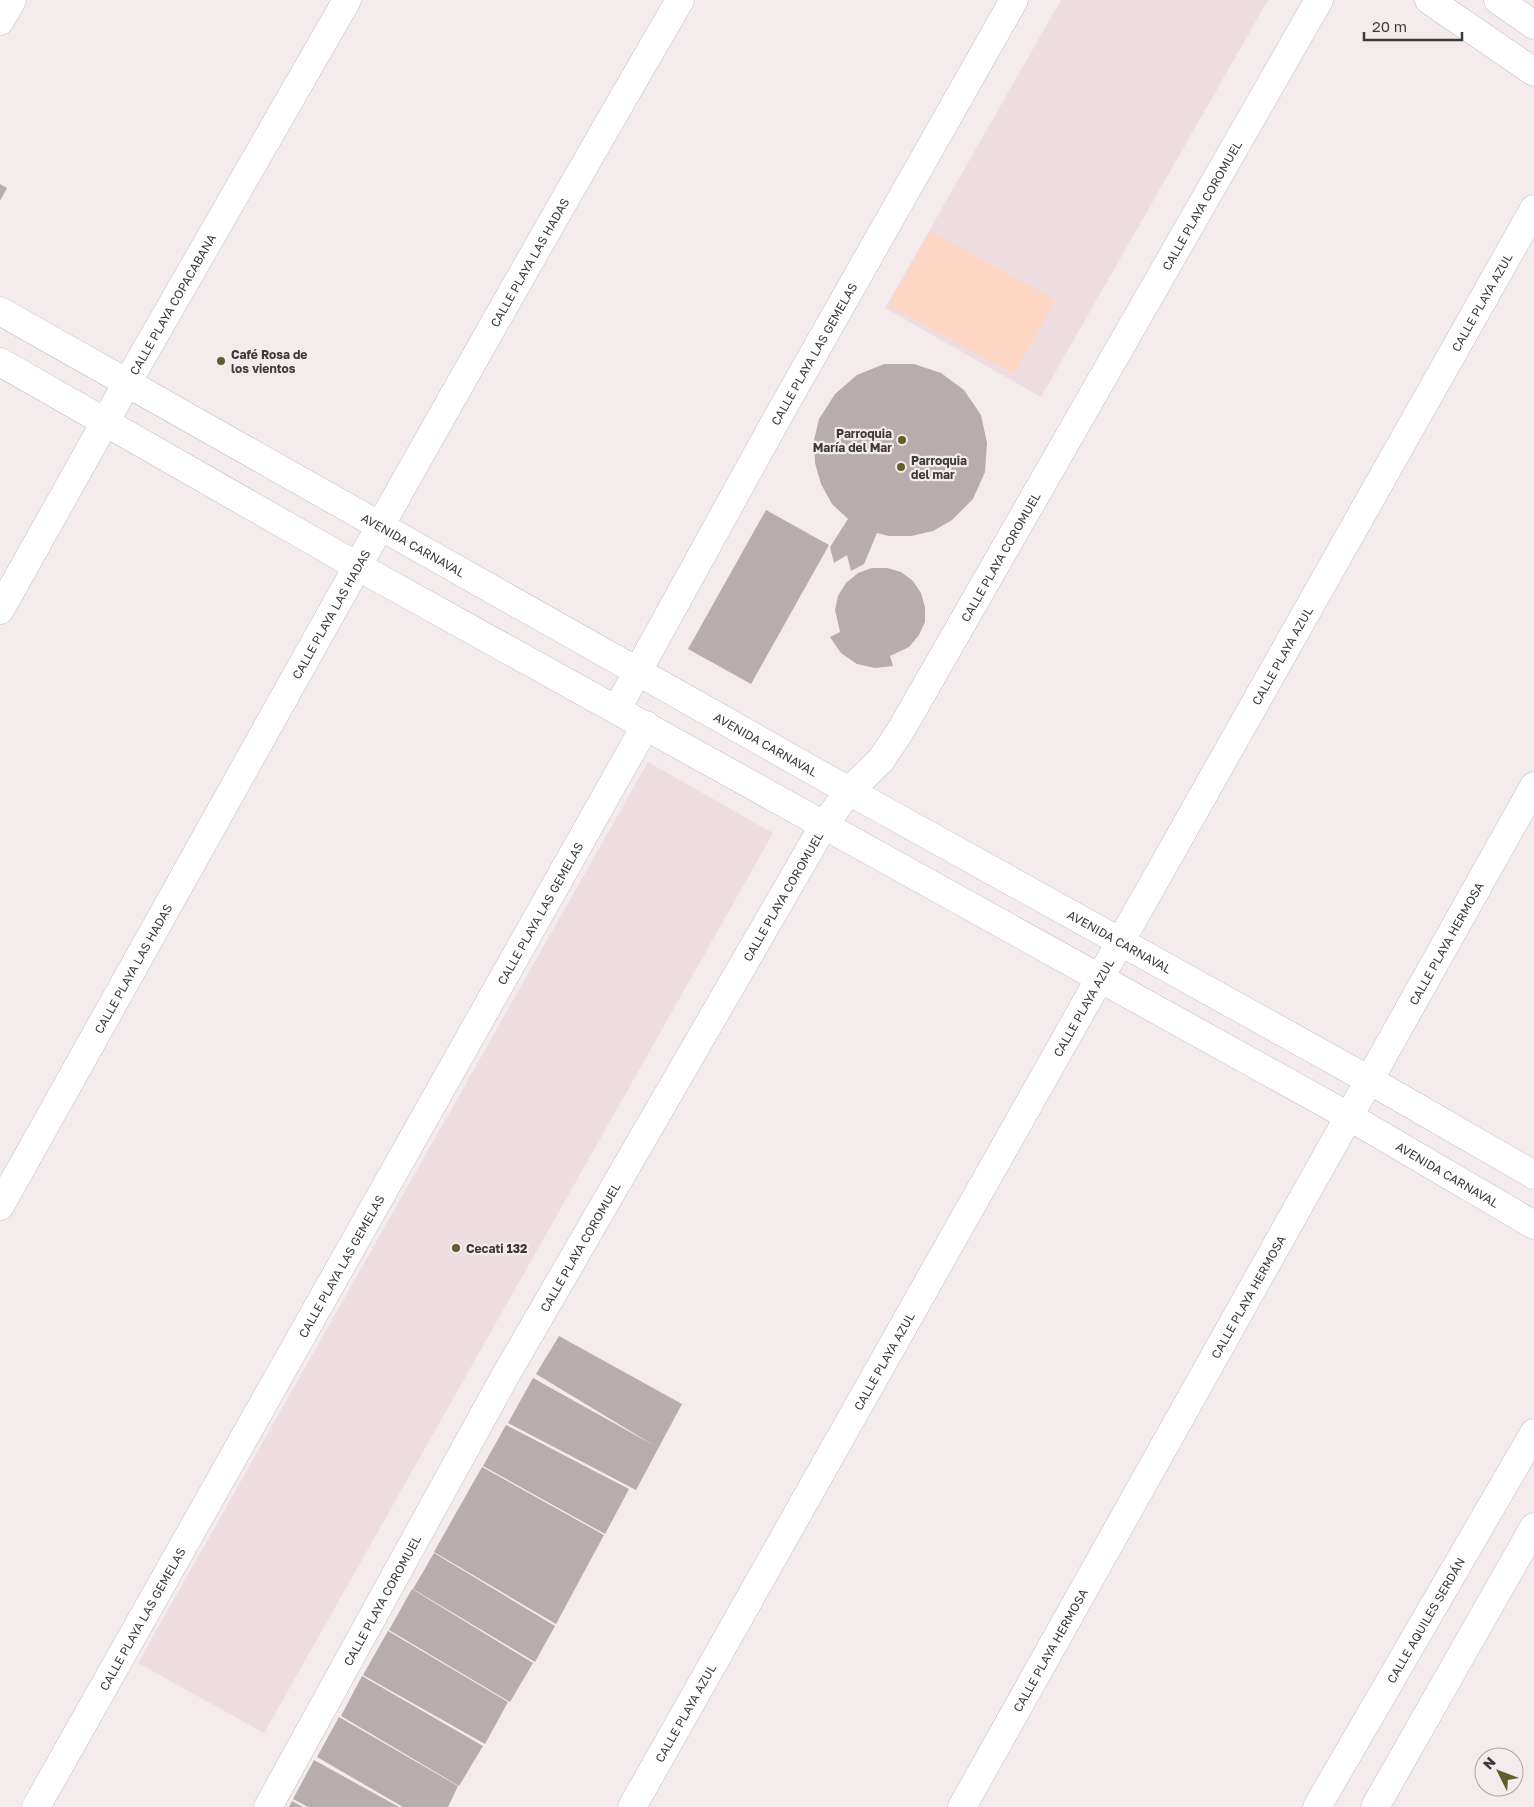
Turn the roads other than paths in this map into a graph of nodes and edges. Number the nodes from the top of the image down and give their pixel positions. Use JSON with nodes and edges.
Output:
{"nodes":[{"id":1,"x":12,"y":0,"type":"edge"},
{"id":2,"x":347,"y":0,"type":"edge"},
{"id":3,"x":680,"y":0,"type":"edge"},
{"id":4,"x":1014,"y":0,"type":"edge"},
{"id":5,"x":1319,"y":0,"type":"edge"},
{"id":6,"x":1429,"y":0,"type":"edge"},
{"id":7,"x":1498,"y":0,"type":"edge"},
{"id":8,"x":0,"y":21,"type":"edge"},
{"id":9,"x":1534,"y":25,"type":"edge"},
{"id":10,"x":1534,"y":72,"type":"edge"},
{"id":11,"x":1534,"y":209,"type":"edge"},
{"id":12,"x":0,"y":311,"type":"edge"},
{"id":13,"x":0,"y":362,"type":"edge"},
{"id":14,"x":127,"y":383,"type":"junction"},
{"id":15,"x":106,"y":423,"type":"junction"},
{"id":16,"x":379,"y":526,"type":"junction"},
{"id":17,"x":357,"y":566,"type":"junction"},
{"id":18,"x":0,"y":610,"type":"edge"},
{"id":19,"x":638,"y":671,"type":"junction"},
{"id":20,"x":617,"y":709,"type":"junction"},
{"id":21,"x":646,"y":725,"type":"junction"},
{"id":22,"x":1534,"y":786,"type":"edge"},
{"id":23,"x":849,"y":791,"type":"junction"},
{"id":24,"x":824,"y":825,"type":"junction"},
{"id":25,"x":1120,"y":939,"type":"junction"},
{"id":26,"x":1099,"y":979,"type":"junction"},
{"id":27,"x":1371,"y":1080,"type":"junction"},
{"id":28,"x":1350,"y":1117,"type":"junction"},
{"id":29,"x":1534,"y":1175,"type":"edge"},
{"id":30,"x":0,"y":1206,"type":"edge"},
{"id":31,"x":1534,"y":1225,"type":"edge"},
{"id":32,"x":1534,"y":1433,"type":"edge"},
{"id":33,"x":1534,"y":1527,"type":"edge"},
{"id":34,"x":36,"y":1807,"type":"edge"},
{"id":35,"x":268,"y":1807,"type":"edge"},
{"id":36,"x":632,"y":1807,"type":"edge"},
{"id":37,"x":962,"y":1807,"type":"edge"},
{"id":38,"x":1317,"y":1807,"type":"edge"},
{"id":39,"x":1375,"y":1807,"type":"edge"}],
"edges":[{"from":1,"to":8,"type":"street"},
{"from":2,"to":14,"type":"street","name":"CALLE PLAYA COPACABANA"},
{"from":3,"to":16,"type":"street","name":"CALLE PLAYA LAS HADAS"},
{"from":4,"to":19,"type":"street","name":"CALLE PLAYA LAS GEMELAS"},
{"from":5,"to":23,"type":"street","name":"CALLE PLAYA COROMUEL"},
{"from":6,"to":10,"type":"street"},
{"from":7,"to":9,"type":"street"},
{"from":11,"to":25,"type":"street","name":"CALLE PLAYA AZUL"},
{"from":12,"to":14,"type":"street","name":"AVENIDA CARNAVAL"},
{"from":13,"to":15,"type":"street","name":"AVENIDA CARNAVAL"},
{"from":14,"to":15,"type":"street","name":"CALLE PLAYA COPACABANA"},
{"from":14,"to":16,"type":"street","name":"AVENIDA CARNAVAL"},
{"from":15,"to":17,"type":"street","name":"AVENIDA CARNAVAL"},
{"from":15,"to":18,"type":"street","name":"CALLE PLAYA COPACABANA"},
{"from":16,"to":17,"type":"street","name":"CALLE PLAYA LAS HADAS"},
{"from":16,"to":19,"type":"street","name":"AVENIDA CARNAVAL"},
{"from":17,"to":20,"type":"street","name":"AVENIDA CARNAVAL"},
{"from":17,"to":30,"type":"street","name":"CALLE PLAYA LAS HADAS"},
{"from":19,"to":20,"type":"street","name":"CALLE PLAYA LAS GEMELAS"},
{"from":19,"to":23,"type":"street","name":"AVENIDA CARNAVAL"},
{"from":20,"to":21,"type":"street","name":"AVENIDA CARNAVAL"},
{"from":21,"to":24,"type":"street","name":"AVENIDA CARNAVAL"},
{"from":21,"to":34,"type":"street","name":"CALLE PLAYA LAS GEMELAS"},
{"from":22,"to":27,"type":"street","name":"CALLE PLAYA HERMOSA"},
{"from":23,"to":24,"type":"street","name":"CALLE PLAYA COROMUEL"},
{"from":23,"to":25,"type":"street","name":"AVENIDA CARNAVAL"},
{"from":24,"to":26,"type":"street","name":"AVENIDA CARNAVAL"},
{"from":24,"to":35,"type":"street","name":"CALLE PLAYA COROMUEL"},
{"from":25,"to":26,"type":"street","name":"CALLE PLAYA AZUL"},
{"from":25,"to":27,"type":"street","name":"AVENIDA CARNAVAL"},
{"from":26,"to":28,"type":"street","name":"AVENIDA CARNAVAL"},
{"from":26,"to":36,"type":"street","name":"CALLE PLAYA AZUL"},
{"from":27,"to":28,"type":"street","name":"CALLE PLAYA HERMOSA"},
{"from":27,"to":29,"type":"street","name":"AVENIDA CARNAVAL"},
{"from":28,"to":31,"type":"street","name":"AVENIDA CARNAVAL"},
{"from":28,"to":37,"type":"street","name":"CALLE PLAYA HERMOSA"},
{"from":32,"to":38,"type":"street","name":"CALLE AQUILES SERDÁN"},
{"from":33,"to":39,"type":"street"}]}
